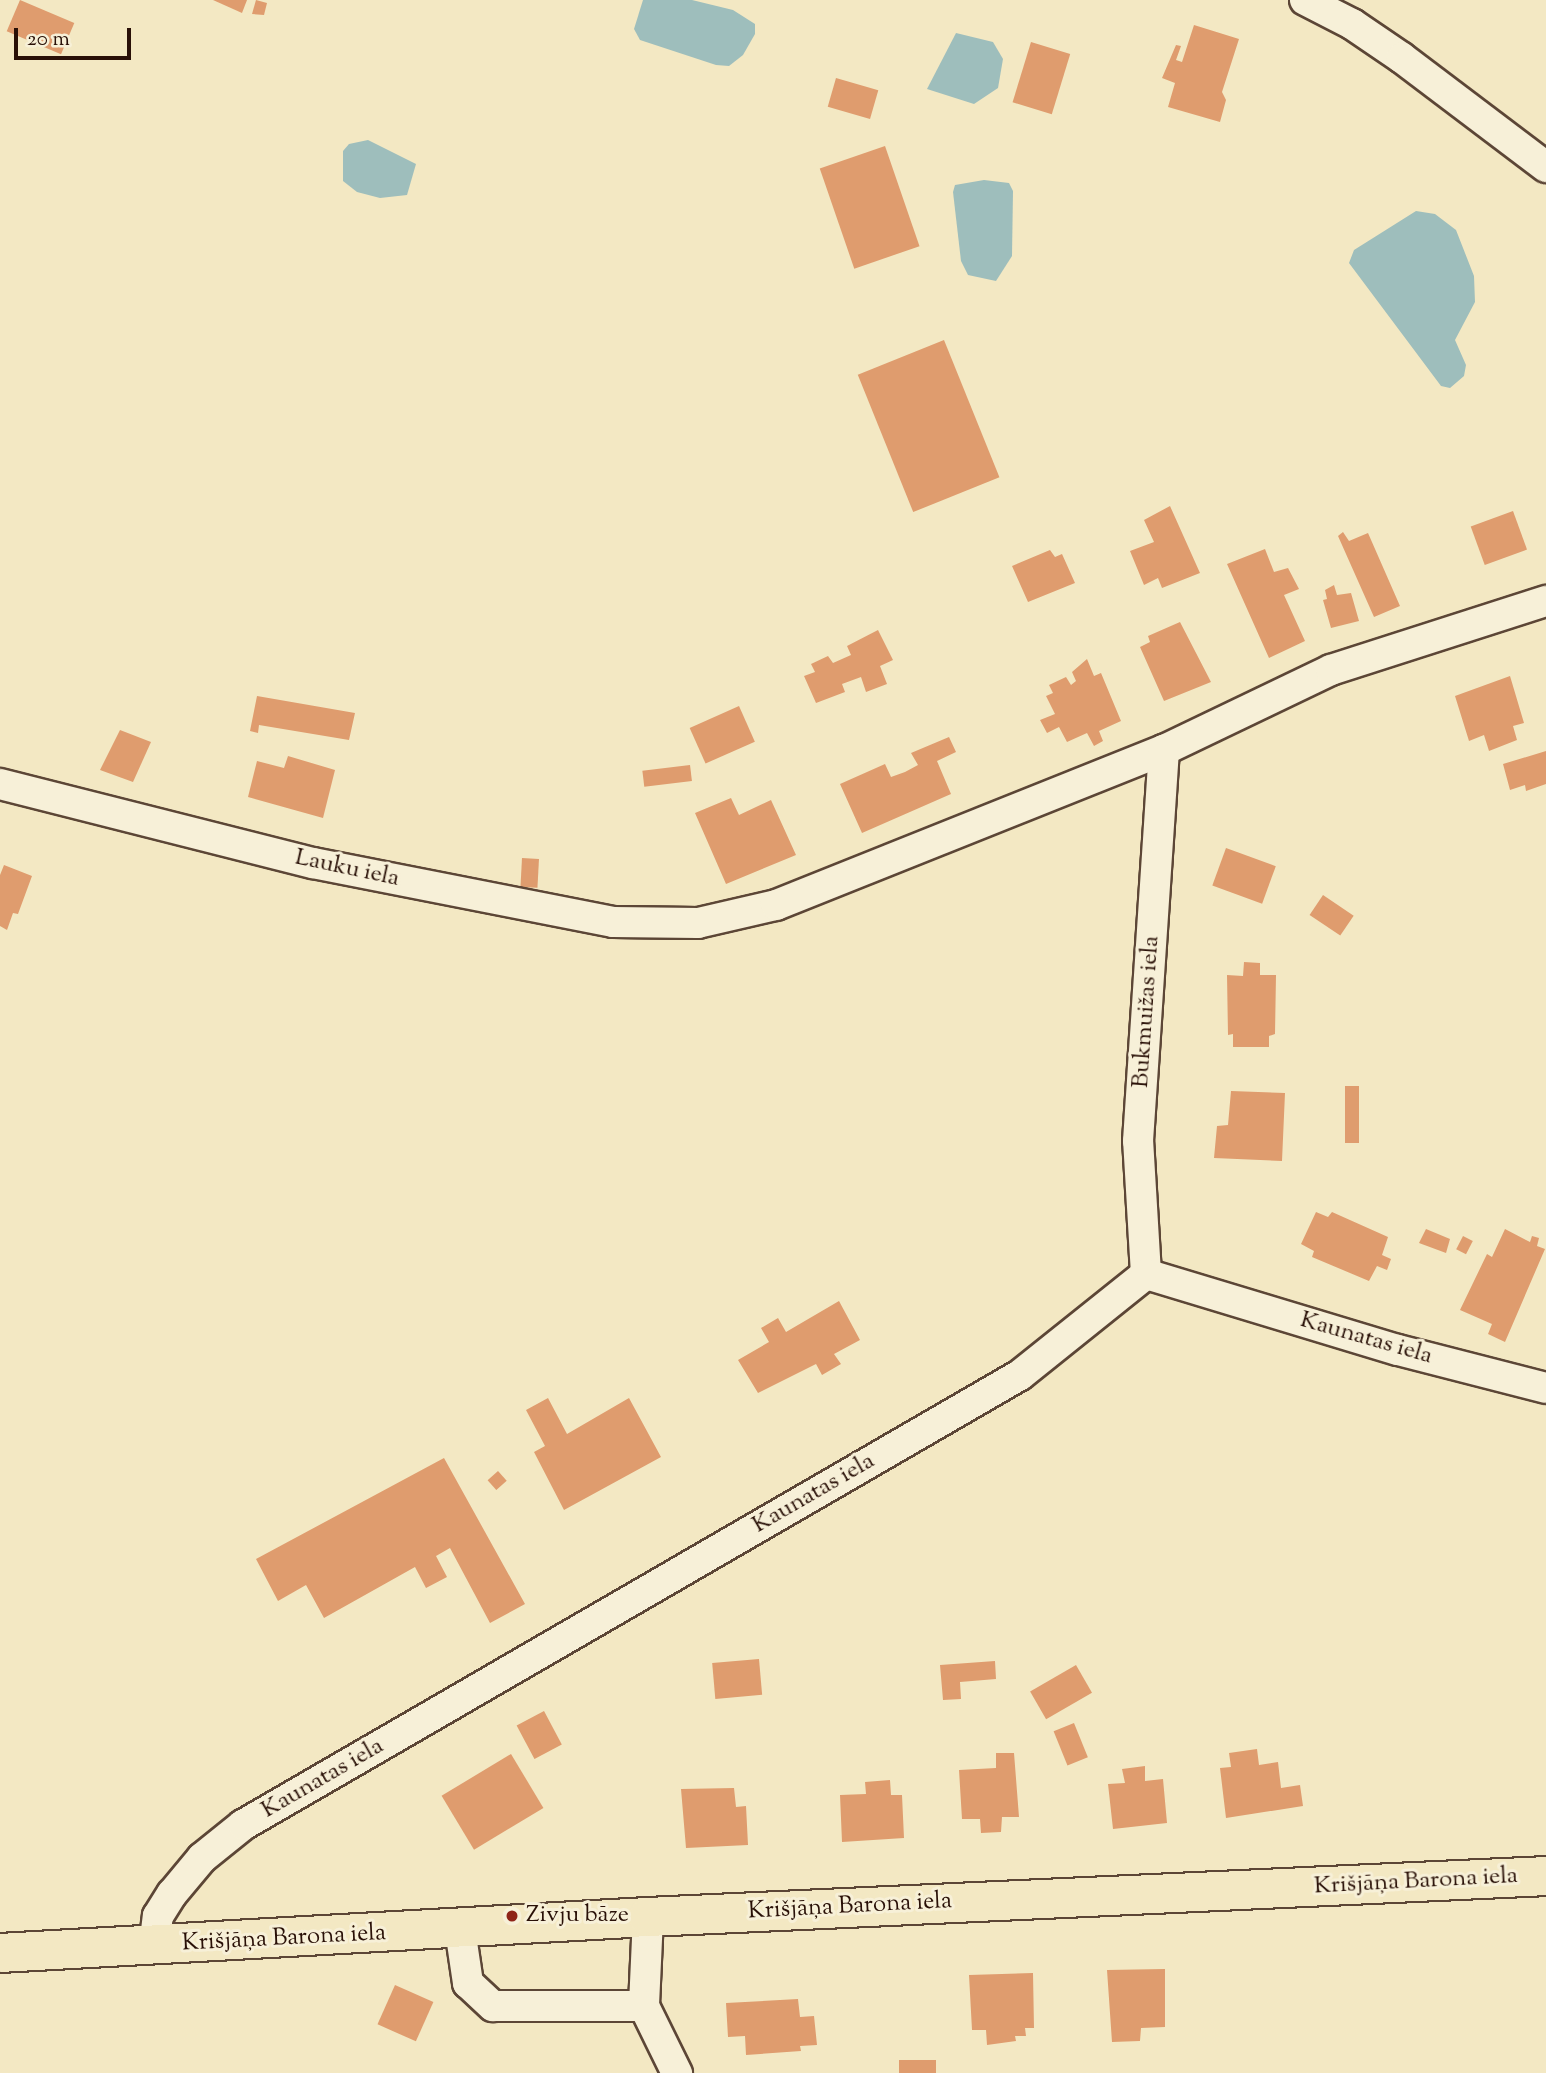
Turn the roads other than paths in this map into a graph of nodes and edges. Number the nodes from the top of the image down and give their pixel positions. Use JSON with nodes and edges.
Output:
{"nodes":[{"id":1,"x":1305,"y":0,"type":"edge"},
{"id":2,"x":1546,"y":167,"type":"edge"},
{"id":3,"x":1546,"y":601,"type":"edge"},
{"id":4,"x":1164,"y":750,"type":"junction"},
{"id":5,"x":0,"y":784,"type":"edge"},
{"id":6,"x":1146,"y":1274,"type":"junction"},
{"id":7,"x":1546,"y":1388,"type":"edge"},
{"id":8,"x":1546,"y":1876,"type":"edge"},
{"id":9,"x":648,"y":1916,"type":"junction"},
{"id":10,"x":460,"y":1929,"type":"junction"},
{"id":11,"x":154,"y":1947,"type":"junction"},
{"id":12,"x":0,"y":1953,"type":"edge"},
{"id":13,"x":644,"y":2006,"type":"junction"},
{"id":14,"x":677,"y":2073,"type":"edge"}],
"edges":[{"from":1,"to":2,"type":"street"},
{"from":3,"to":4,"type":"street"},
{"from":4,"to":5,"type":"street","name":"Lauku iela"},
{"from":4,"to":6,"type":"street","name":"Bukmuižas iela"},
{"from":6,"to":7,"type":"street","name":"Kaunatas iela"},
{"from":6,"to":11,"type":"street","name":"Kaunatas iela"},
{"from":8,"to":9,"type":"main road","name":"Krišjāņa Barona iela"},
{"from":9,"to":10,"type":"main road","name":"Krišjāņa Barona iela"},
{"from":9,"to":13,"type":"street"},
{"from":10,"to":11,"type":"main road","name":"Krišjāņa Barona iela"},
{"from":10,"to":13,"type":"street"},
{"from":11,"to":12,"type":"main road","name":"Krišjāņa Barona iela"},
{"from":13,"to":14,"type":"street"}]}
